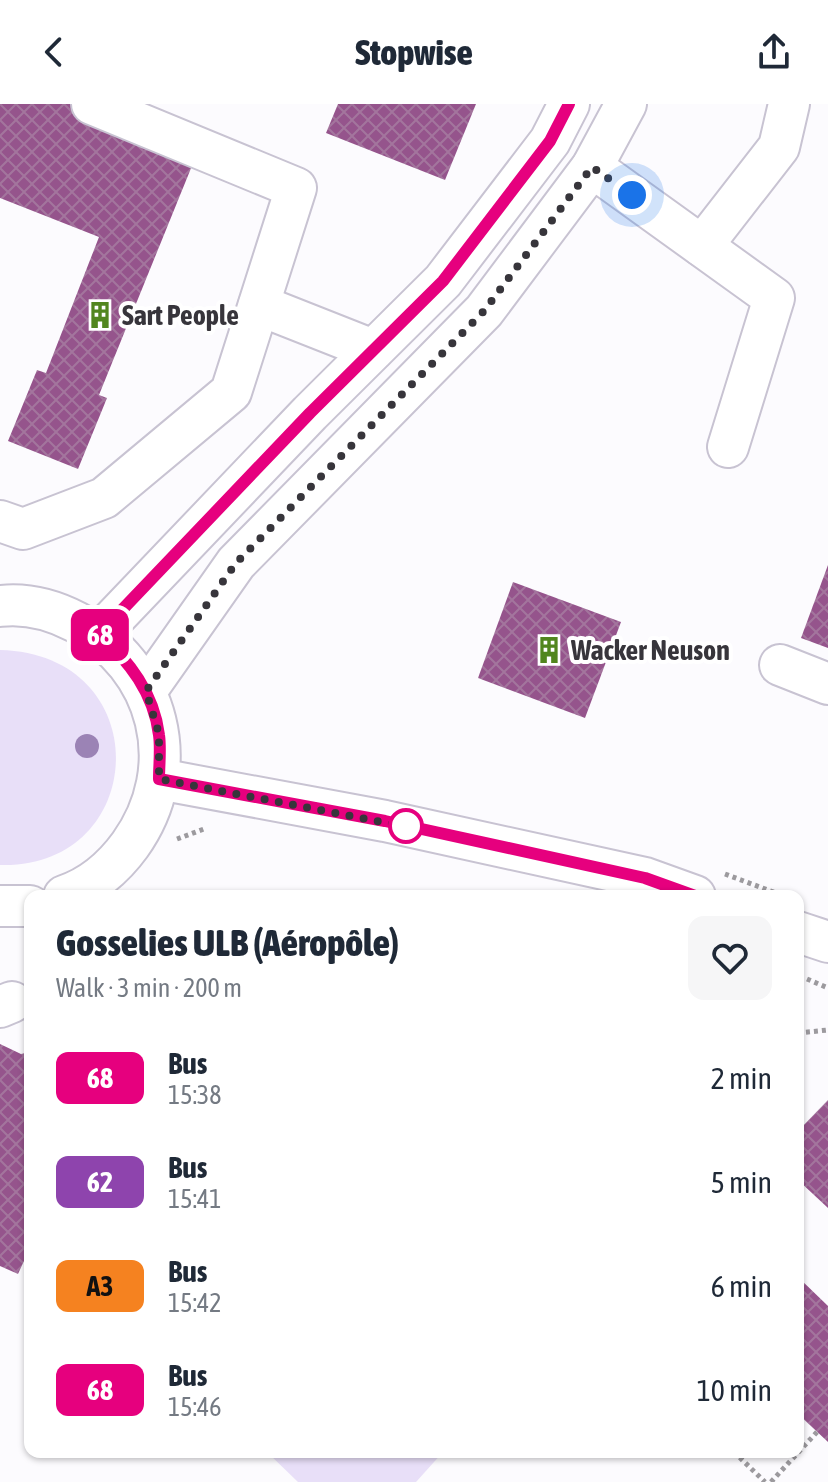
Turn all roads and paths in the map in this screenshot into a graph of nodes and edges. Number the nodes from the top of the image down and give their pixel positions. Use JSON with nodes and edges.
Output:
{"nodes":[{"id":1,"x":92,"y":104,"type":"edge"},
{"id":2,"x":569,"y":104,"type":"edge"},
{"id":3,"x":626,"y":104,"type":"edge"},
{"id":4,"x":789,"y":104,"type":"edge"},
{"id":5,"x":592,"y":167,"type":"junction"},
{"id":6,"x":702,"y":246,"type":"junction"},
{"id":7,"x":259,"y":305,"type":"junction"},
{"id":8,"x":373,"y":350,"type":"junction"},
{"id":9,"x":728,"y":447,"type":"dead end"},
{"id":10,"x":0,"y":521,"type":"edge"},
{"id":11,"x":0,"y":606,"type":"edge"},
{"id":12,"x":99,"y":634,"type":"junction"},
{"id":13,"x":780,"y":665,"type":"dead end"},
{"id":14,"x":828,"y":684,"type":"edge"},
{"id":15,"x":146,"y":691,"type":"junction"},
{"id":16,"x":159,"y":779,"type":"junction"},
{"id":17,"x":212,"y":829,"type":"dead end"},
{"id":18,"x":167,"y":844,"type":"dead end"},
{"id":19,"x":80,"y":890,"type":"edge"},
{"id":20,"x":669,"y":890,"type":"edge"},
{"id":21,"x":0,"y":906,"type":"edge"},
{"id":22,"x":24,"y":906,"type":"edge"},
{"id":23,"x":804,"y":934,"type":"edge"},
{"id":24,"x":828,"y":942,"type":"edge"},
{"id":25,"x":804,"y":978,"type":"edge"},
{"id":26,"x":828,"y":988,"type":"edge"},
{"id":27,"x":828,"y":1030,"type":"edge"},
{"id":28,"x":804,"y":1032,"type":"edge"},
{"id":29,"x":817,"y":1432,"type":"dead end"},
{"id":30,"x":804,"y":1446,"type":"edge"},
{"id":31,"x":740,"y":1458,"type":"edge"},
{"id":32,"x":793,"y":1458,"type":"edge"},
{"id":33,"x":765,"y":1482,"type":"edge"},
{"id":34,"x":771,"y":1482,"type":"edge"}],
"edges":[{"from":1,"to":7,"type":"street"},
{"from":2,"to":8,"type":"street"},
{"from":3,"to":5,"type":"street"},
{"from":4,"to":6,"type":"street"},
{"from":5,"to":6,"type":"street"},
{"from":5,"to":15,"type":"street"},
{"from":6,"to":9,"type":"street"},
{"from":7,"to":8,"type":"street"},
{"from":7,"to":10,"type":"street"},
{"from":8,"to":12,"type":"street"},
{"from":11,"to":12,"type":"street"},
{"from":12,"to":15,"type":"street"},
{"from":13,"to":14,"type":"street"},
{"from":15,"to":16,"type":"street"},
{"from":16,"to":19,"type":"street"},
{"from":16,"to":20,"type":"street"},
{"from":17,"to":18,"type":"path"},
{"from":21,"to":22,"type":"street"},
{"from":23,"to":24,"type":"street"},
{"from":25,"to":26,"type":"path"},
{"from":27,"to":28,"type":"path"},
{"from":29,"to":30,"type":"path"},
{"from":31,"to":33,"type":"path"},
{"from":32,"to":34,"type":"path"}]}
